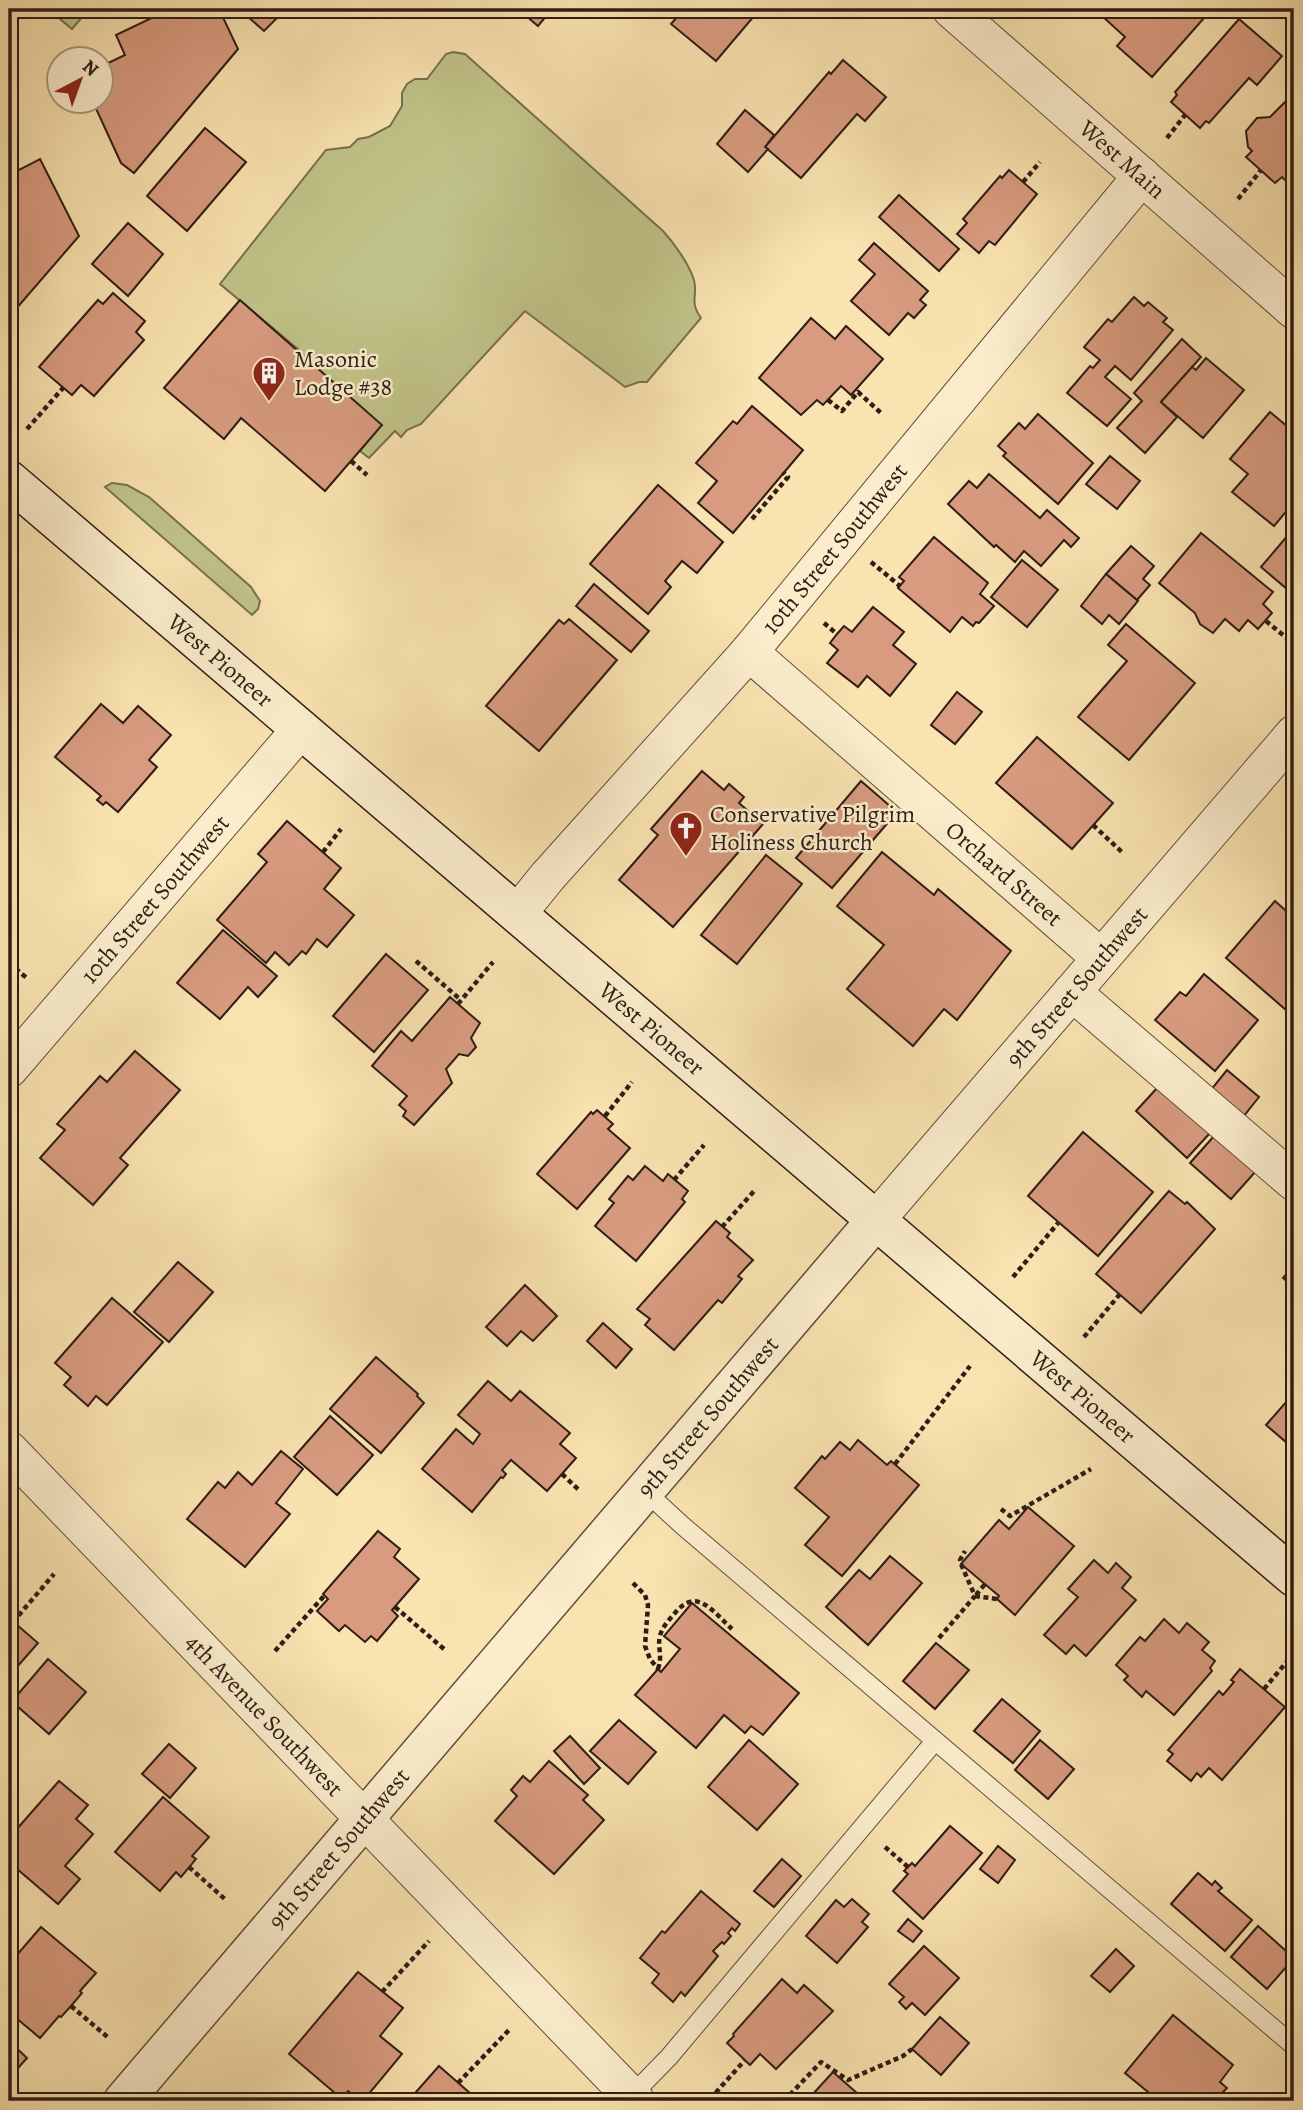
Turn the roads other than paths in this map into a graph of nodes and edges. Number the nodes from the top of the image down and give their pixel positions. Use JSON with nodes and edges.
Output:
{"nodes":[{"id":1,"x":951,"y":9,"type":"edge"},
{"id":2,"x":1142,"y":176,"type":"junction"},
{"id":3,"x":1294,"y":310,"type":"edge"},
{"id":4,"x":9,"y":480,"type":"edge"},
{"id":5,"x":749,"y":652,"type":"junction"},
{"id":6,"x":301,"y":729,"type":"junction"},
{"id":7,"x":1294,"y":734,"type":"edge"},
{"id":8,"x":518,"y":913,"type":"junction"},
{"id":9,"x":1101,"y":958,"type":"junction"},
{"id":10,"x":1072,"y":992,"type":"junction"},
{"id":11,"x":9,"y":1069,"type":"edge"},
{"id":12,"x":1294,"y":1182,"type":"edge"},
{"id":13,"x":876,"y":1220,"type":"junction"},
{"id":14,"x":9,"y":1450,"type":"edge"},
{"id":15,"x":645,"y":1491,"type":"junction"},
{"id":16,"x":1294,"y":1577,"type":"edge"},
{"id":17,"x":936,"y":1741,"type":"junction"},
{"id":18,"x":364,"y":1818,"type":"junction"},
{"id":19,"x":1294,"y":2046,"type":"edge"},
{"id":20,"x":634,"y":2099,"type":"edge"},
{"id":21,"x":123,"y":2101,"type":"edge"}],
"edges":[{"from":1,"to":2,"type":"street","name":"West Main"},
{"from":2,"to":3,"type":"street","name":"West Main"},
{"from":2,"to":5,"type":"street","name":"10th Street Southwest"},
{"from":4,"to":6,"type":"main road","name":"West Pioneer"},
{"from":5,"to":8,"type":"street","name":"10th Street Southwest"},
{"from":5,"to":9,"type":"street","name":"Orchard Street"},
{"from":6,"to":8,"type":"main road","name":"West Pioneer"},
{"from":6,"to":11,"type":"street","name":"10th Street Southwest"},
{"from":7,"to":9,"type":"street","name":"9th Street Southwest"},
{"from":8,"to":13,"type":"main road","name":"West Pioneer"},
{"from":9,"to":10,"type":"street","name":"9th Street Southwest"},
{"from":10,"to":12,"type":"street"},
{"from":10,"to":13,"type":"street","name":"9th Street Southwest"},
{"from":13,"to":15,"type":"main road","name":"9th Street Southwest"},
{"from":13,"to":16,"type":"main road","name":"West Pioneer"},
{"from":14,"to":18,"type":"street","name":"4th Avenue Southwest"},
{"from":15,"to":17,"type":"lane"},
{"from":15,"to":18,"type":"main road","name":"9th Street Southwest"},
{"from":17,"to":19,"type":"lane"},
{"from":17,"to":20,"type":"lane"},
{"from":18,"to":20,"type":"street","name":"4th Avenue Southwest"},
{"from":18,"to":21,"type":"main road","name":"9th Street Southwest"}]}
